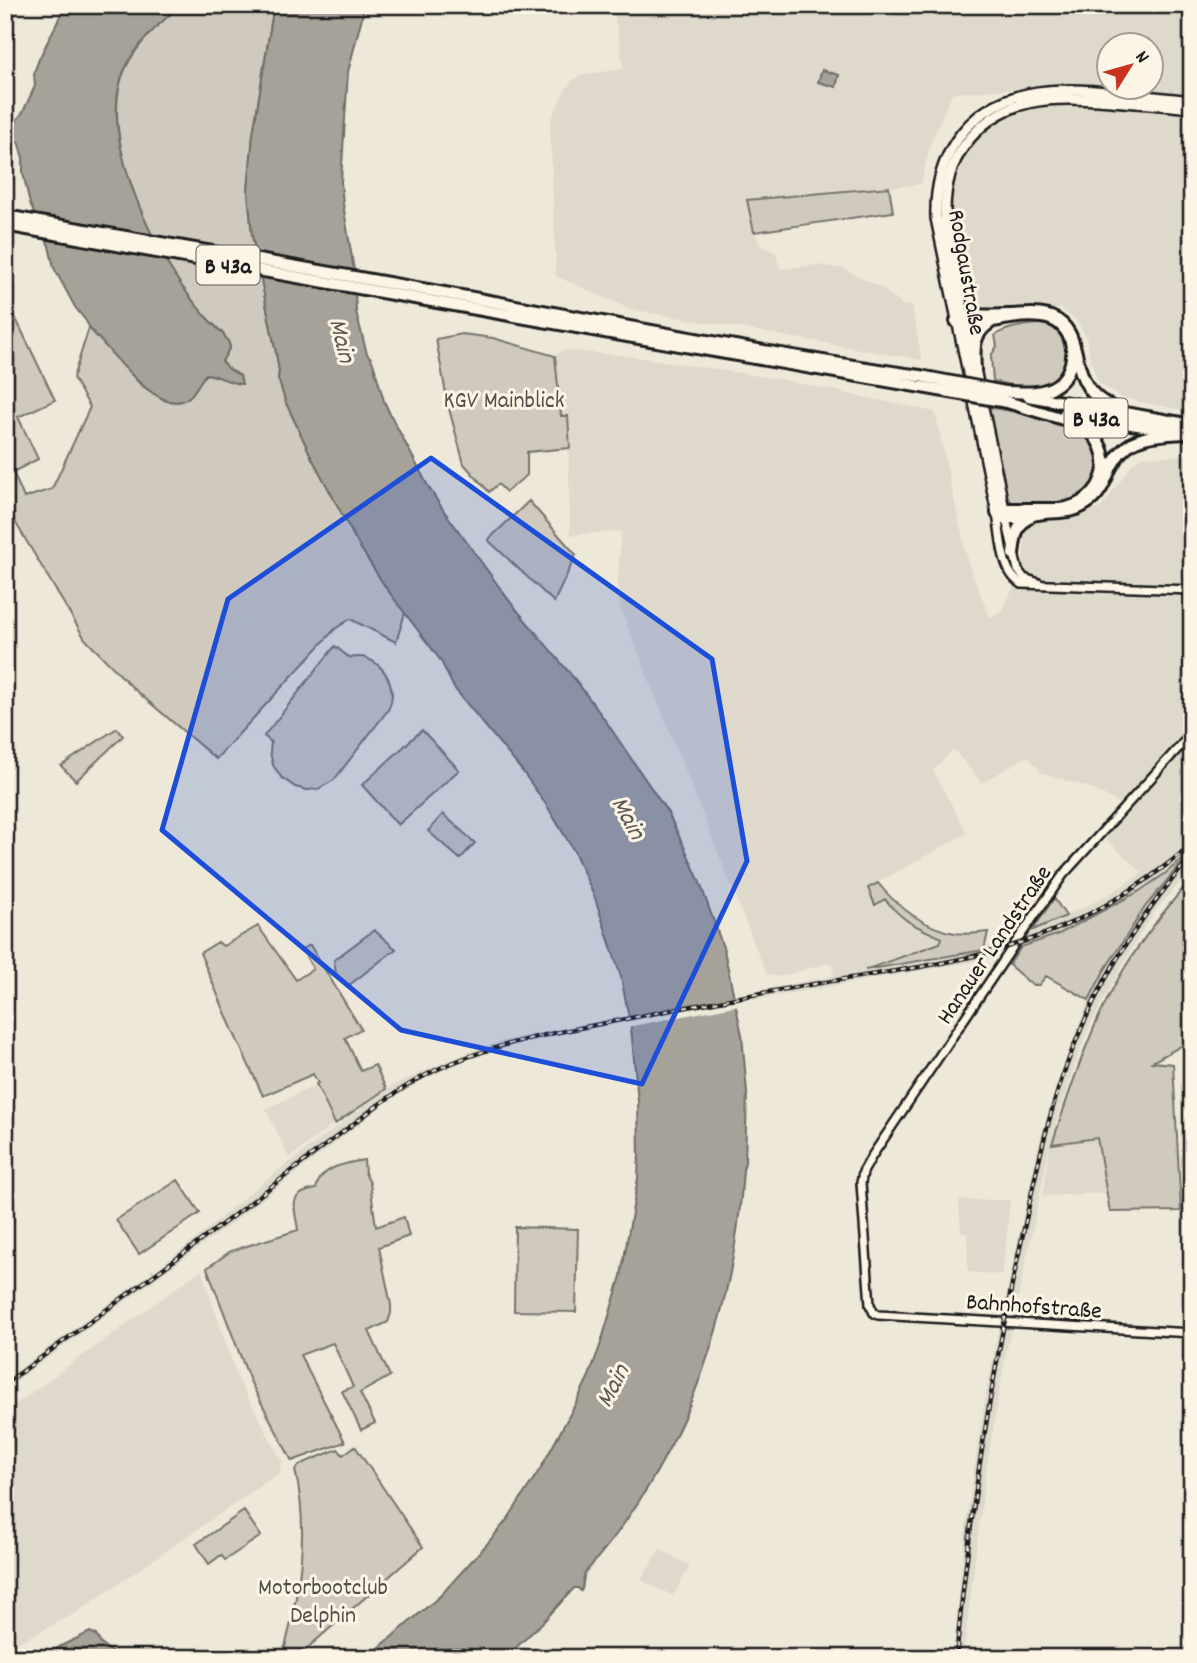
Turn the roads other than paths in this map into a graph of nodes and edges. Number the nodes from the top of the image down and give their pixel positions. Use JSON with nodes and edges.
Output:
{"nodes":[{"id":1,"x":1192,"y":101,"type":"edge"},
{"id":2,"x":1192,"y":107,"type":"edge"},
{"id":3,"x":5,"y":216,"type":"edge"},
{"id":4,"x":5,"y":225,"type":"edge"},
{"id":5,"x":450,"y":299,"type":"junction"},
{"id":6,"x":962,"y":321,"type":"junction"},
{"id":7,"x":993,"y":321,"type":"junction"},
{"id":8,"x":975,"y":370,"type":"junction"},
{"id":9,"x":1006,"y":397,"type":"junction"},
{"id":10,"x":1128,"y":415,"type":"junction"},
{"id":11,"x":1189,"y":431,"type":"edge"},
{"id":12,"x":1002,"y":514,"type":"junction"},
{"id":13,"x":1038,"y":514,"type":"junction"},
{"id":14,"x":1013,"y":554,"type":"junction"},
{"id":15,"x":1051,"y":584,"type":"junction"},
{"id":16,"x":1192,"y":590,"type":"edge"},
{"id":17,"x":1192,"y":731,"type":"edge"},
{"id":18,"x":874,"y":1313,"type":"joint"},
{"id":19,"x":1192,"y":1333,"type":"edge"}],
"edges":[{"from":1,"to":6,"type":"main road","name":"Rodgaustraße"},
{"from":2,"to":6,"type":"main road","name":"Rodgaustraße"},
{"from":3,"to":5,"type":"highway","number":"B 43a"},
{"from":4,"to":5,"type":"highway","number":"B 43a"},
{"from":5,"to":9,"type":"highway","number":"B 43a","bridge":true},
{"from":6,"to":7,"type":"highway"},
{"from":6,"to":8,"type":"main road","name":"Rodgaustraße"},
{"from":6,"to":10,"type":"highway"},
{"from":6,"to":12,"type":"main road","name":"Rodgaustraße"},
{"from":7,"to":8,"type":"highway"},
{"from":7,"to":9,"type":"highway"},
{"from":8,"to":12,"type":"main road","name":"Rodgaustraße"},
{"from":9,"to":10,"type":"highway","number":"B 43a"},
{"from":9,"to":11,"type":"highway","number":"B 43a"},
{"from":9,"to":12,"type":"highway"},
{"from":10,"to":11,"type":"highway","number":"B 43a"},
{"from":11,"to":13,"type":"highway"},
{"from":12,"to":13,"type":"highway"},
{"from":12,"to":14,"type":"street","name":"Rodgaustraße"},
{"from":12,"to":15,"type":"street","name":"Rodgaustraße"},
{"from":13,"to":14,"type":"highway"},
{"from":14,"to":15,"type":"street","name":"Rodgaustraße"},
{"from":15,"to":16,"type":"street","name":"Rodgaustraße"},
{"from":17,"to":18,"type":"street","name":"Hanauer Landstraße"},
{"from":18,"to":19,"type":"street","name":"Bahnhofstraße"}]}
